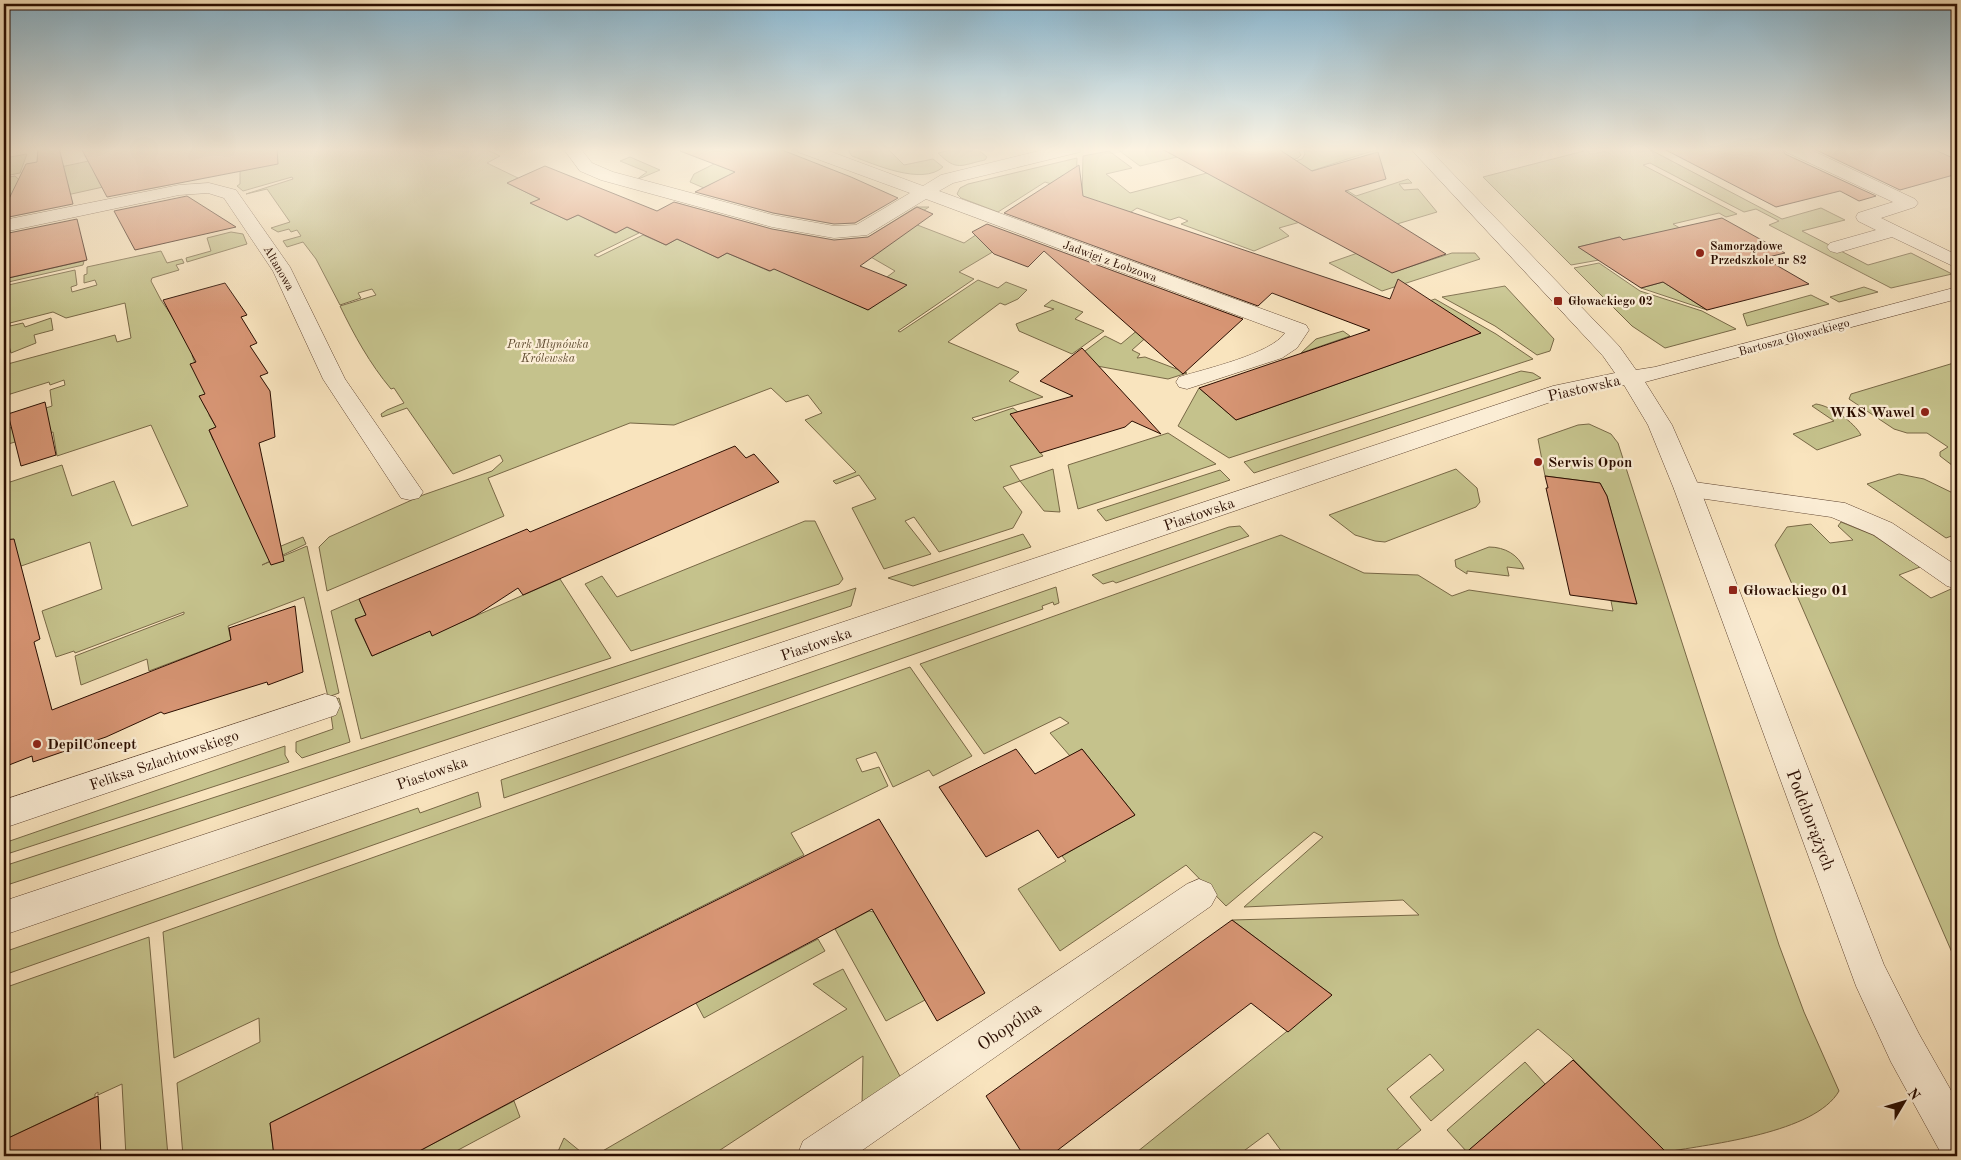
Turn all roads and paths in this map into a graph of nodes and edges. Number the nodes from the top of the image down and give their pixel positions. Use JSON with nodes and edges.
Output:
{"nodes":[{"id":1,"x":120,"y":202,"type":"edge"},
{"id":2,"x":236,"y":202,"type":"edge"},
{"id":3,"x":703,"y":202,"type":"edge"},
{"id":4,"x":907,"y":202,"type":"edge"},
{"id":5,"x":947,"y":202,"type":"edge"},
{"id":6,"x":1470,"y":202,"type":"edge"},
{"id":7,"x":1907,"y":202,"type":"edge"},
{"id":8,"x":4,"y":226,"type":"edge"},
{"id":9,"x":1893,"y":231,"type":"junction"},
{"id":10,"x":1837,"y":247,"type":"dead end"},
{"id":11,"x":1957,"y":262,"type":"edge"},
{"id":12,"x":1957,"y":293,"type":"edge"},
{"id":13,"x":1630,"y":377,"type":"junction"},
{"id":14,"x":1187,"y":382,"type":"dead end"},
{"id":15,"x":1687,"y":489,"type":"junction"},
{"id":16,"x":410,"y":492,"type":"dead end"},
{"id":17,"x":1957,"y":580,"type":"edge"},
{"id":18,"x":325,"y":706,"type":"dead end"},
{"id":19,"x":4,"y":814,"type":"edge"},
{"id":20,"x":1199,"y":895,"type":"dead end"},
{"id":21,"x":4,"y":918,"type":"edge"},
{"id":22,"x":1957,"y":1140,"type":"edge"},
{"id":23,"x":818,"y":1156,"type":"edge"}],
"edges":[{"from":1,"to":8,"type":"street","name":"Altanowa"},
{"from":2,"to":16,"type":"street","name":"Altanowa"},
{"from":3,"to":4,"type":"street"},
{"from":5,"to":14,"type":"street","name":"Jadwigi z Łobzowa"},
{"from":6,"to":13,"type":"street","name":"Podchorążych"},
{"from":7,"to":9,"type":"street"},
{"from":9,"to":10,"type":"street"},
{"from":9,"to":11,"type":"street"},
{"from":12,"to":13,"type":"street","name":"Bartosza Głowackiego"},
{"from":13,"to":15,"type":"street","name":"Podchorążych"},
{"from":13,"to":21,"type":"street","name":"Piastowska"},
{"from":15,"to":17,"type":"street"},
{"from":15,"to":22,"type":"street","name":"Podchorążych"},
{"from":18,"to":19,"type":"street","name":"Feliksa Szlachtowskiego"},
{"from":20,"to":23,"type":"street","name":"Obopólna"}]}
